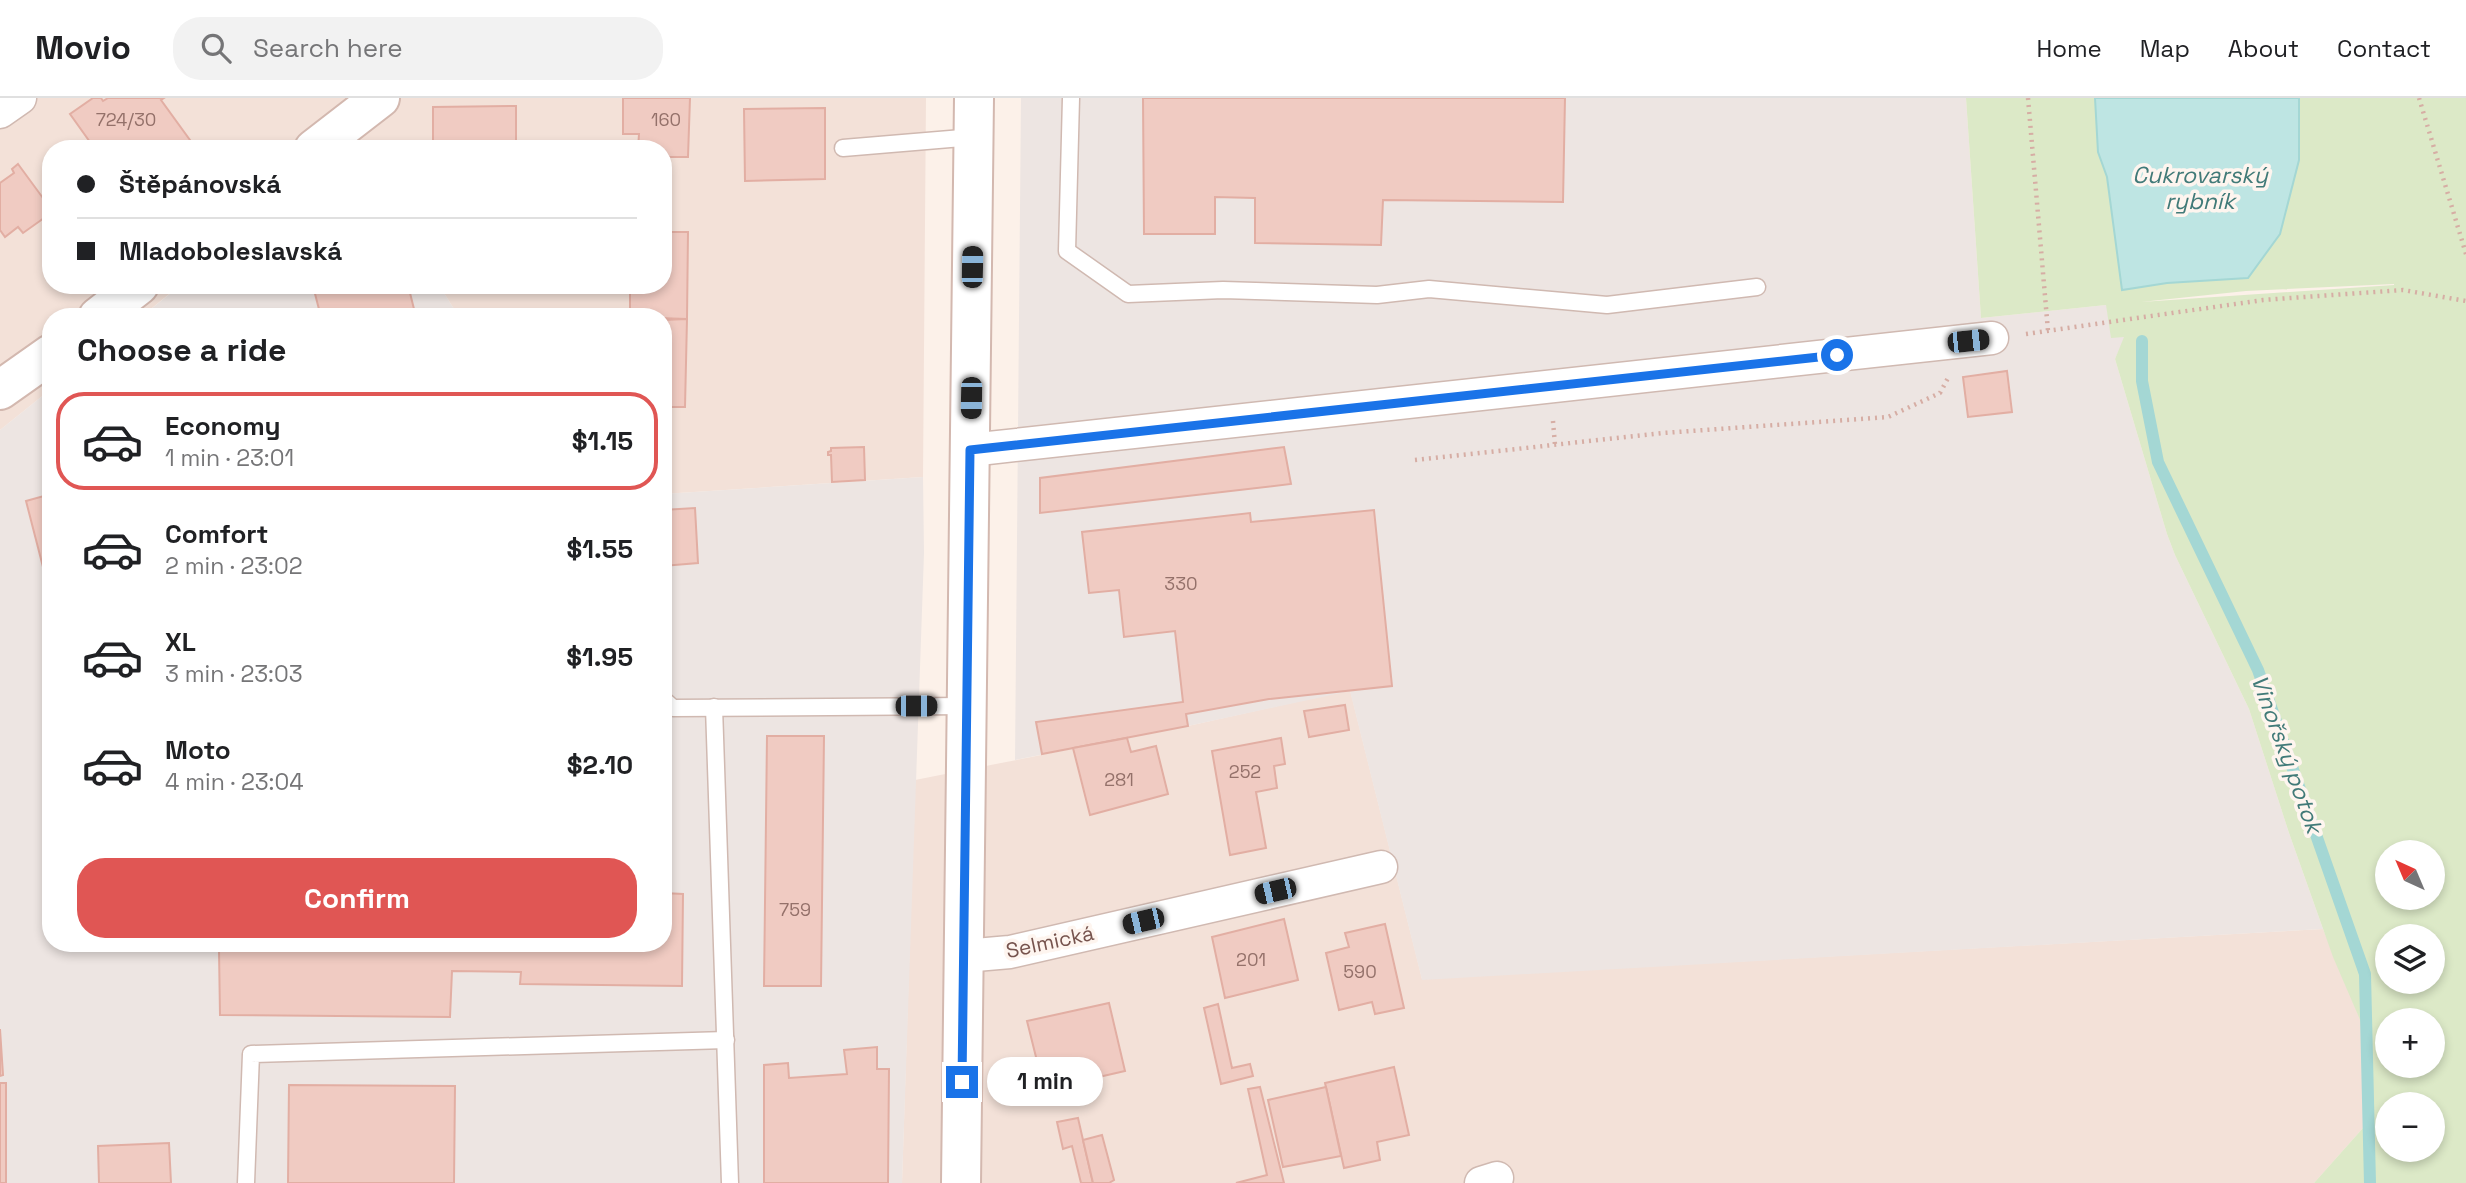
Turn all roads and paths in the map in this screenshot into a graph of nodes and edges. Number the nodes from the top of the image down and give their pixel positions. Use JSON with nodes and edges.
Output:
{"nodes":[{"id":1,"x":20,"y":98,"type":"edge"},
{"id":2,"x":380,"y":98,"type":"edge"},
{"id":3,"x":974,"y":98,"type":"edge"},
{"id":4,"x":1071,"y":98,"type":"edge"},
{"id":5,"x":2028,"y":98,"type":"edge"},
{"id":6,"x":2420,"y":98,"type":"edge"},
{"id":7,"x":0,"y":112,"type":"edge"},
{"id":8,"x":974,"y":137,"type":"junction"},
{"id":9,"x":326,"y":140,"type":"edge"},
{"id":10,"x":843,"y":148,"type":"dead end"},
{"id":11,"x":2466,"y":254,"type":"edge"},
{"id":12,"x":1757,"y":287,"type":"dead end"},
{"id":13,"x":127,"y":294,"type":"edge"},
{"id":14,"x":2466,"y":301,"type":"edge"},
{"id":15,"x":110,"y":308,"type":"edge"},
{"id":16,"x":1980,"y":339,"type":"joint"},
{"id":17,"x":42,"y":360,"type":"edge"},
{"id":18,"x":0,"y":390,"type":"edge"},
{"id":19,"x":970,"y":450,"type":"junction"},
{"id":20,"x":1415,"y":460,"type":"dead end"},
{"id":21,"x":967,"y":706,"type":"junction"},
{"id":22,"x":672,"y":707,"type":"edge"},
{"id":23,"x":714,"y":707,"type":"junction"},
{"id":24,"x":1381,"y":867,"type":"dead end"},
{"id":25,"x":964,"y":956,"type":"junction"},
{"id":26,"x":726,"y":1040,"type":"junction"},
{"id":27,"x":246,"y":1183,"type":"edge"},
{"id":28,"x":730,"y":1183,"type":"edge"},
{"id":29,"x":961,"y":1183,"type":"edge"}],
"edges":[{"from":1,"to":7,"type":"street"},
{"from":2,"to":9,"type":"main road"},
{"from":3,"to":8,"type":"main road"},
{"from":4,"to":12,"type":"lane"},
{"from":5,"to":14,"type":"path"},
{"from":6,"to":11,"type":"path"},
{"from":8,"to":10,"type":"lane"},
{"from":8,"to":19,"type":"main road"},
{"from":13,"to":15,"type":"main road"},
{"from":16,"to":19,"type":"street"},
{"from":16,"to":20,"type":"path"},
{"from":17,"to":18,"type":"main road"},
{"from":19,"to":21,"type":"main road"},
{"from":21,"to":23,"type":"lane"},
{"from":21,"to":25,"type":"main road"},
{"from":22,"to":23,"type":"lane"},
{"from":23,"to":26,"type":"lane"},
{"from":24,"to":25,"type":"street","name":"Selmická"},
{"from":25,"to":29,"type":"main road"},
{"from":26,"to":27,"type":"lane"},
{"from":26,"to":28,"type":"lane"}]}
